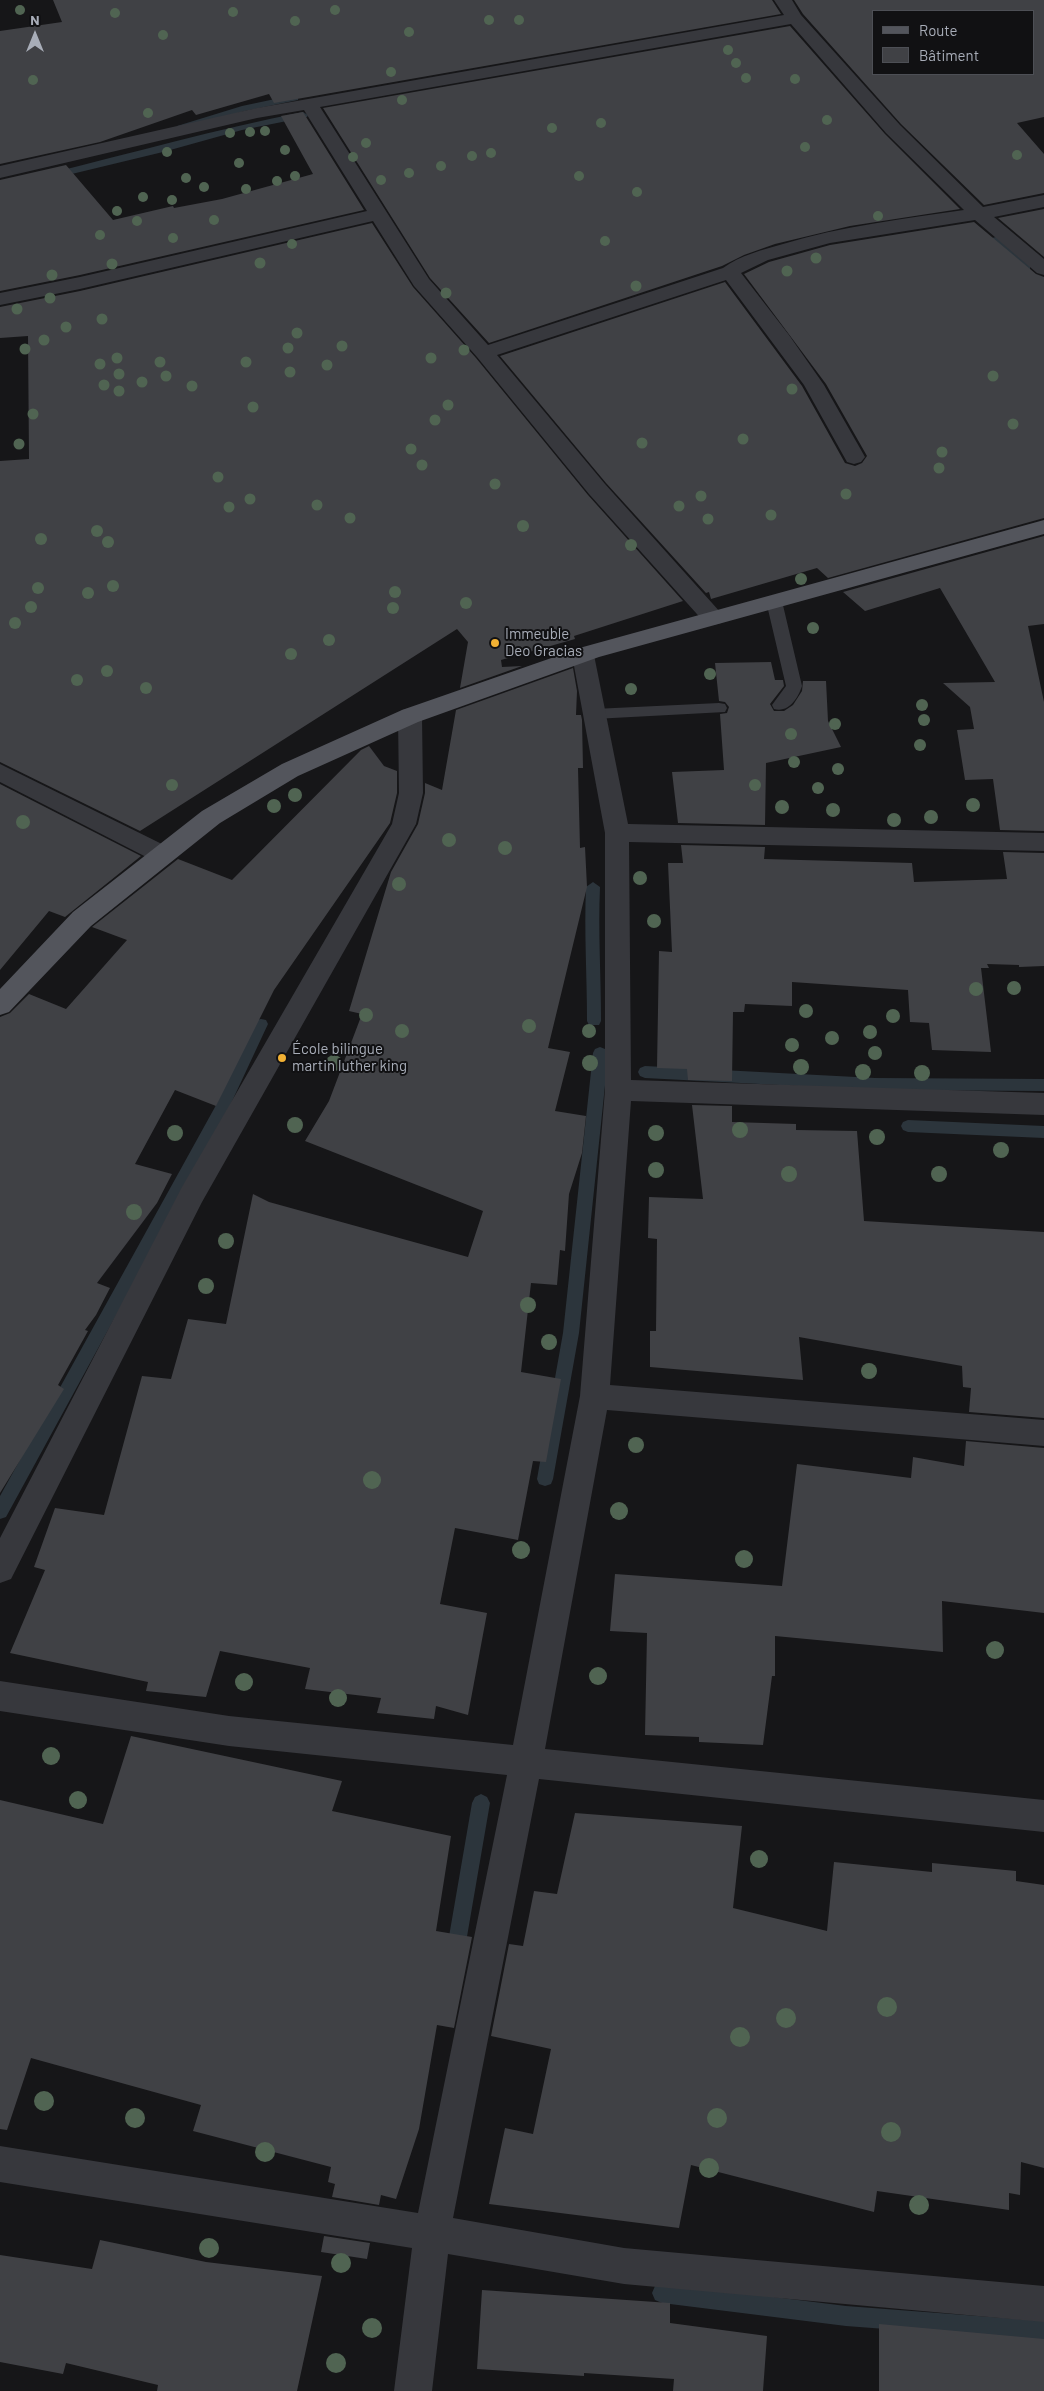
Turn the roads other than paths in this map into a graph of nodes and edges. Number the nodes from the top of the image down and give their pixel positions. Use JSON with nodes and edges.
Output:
{"nodes":[{"id":1,"x":783,"y":0,"type":"edge"},
{"id":2,"x":795,"y":18,"type":"junction"},
{"id":3,"x":310,"y":104,"type":"junction"},
{"id":4,"x":0,"y":172,"type":"edge"},
{"id":5,"x":1044,"y":201,"type":"edge"},
{"id":6,"x":379,"y":214,"type":"junction"},
{"id":7,"x":979,"y":214,"type":"junction"},
{"id":8,"x":1044,"y":269,"type":"edge"},
{"id":9,"x":730,"y":272,"type":"junction"},
{"id":10,"x":0,"y":299,"type":"edge"},
{"id":11,"x":484,"y":352,"type":"junction"},
{"id":12,"x":854,"y":457,"type":"dead end"},
{"id":13,"x":1044,"y":527,"type":"edge"},
{"id":14,"x":774,"y":601,"type":"junction"},
{"id":15,"x":713,"y":618,"type":"junction"},
{"id":16,"x":583,"y":655,"type":"junction"},
{"id":17,"x":780,"y":705,"type":"dead end"},
{"id":18,"x":719,"y":708,"type":"dead end"},
{"id":19,"x":594,"y":714,"type":"junction"},
{"id":20,"x":410,"y":716,"type":"junction"},
{"id":21,"x":0,"y":772,"type":"edge"},
{"id":22,"x":617,"y":832,"type":"junction"},
{"id":23,"x":1044,"y":842,"type":"edge"},
{"id":24,"x":163,"y":856,"type":"junction"},
{"id":25,"x":0,"y":1005,"type":"edge"},
{"id":26,"x":618,"y":1090,"type":"junction"},
{"id":27,"x":1044,"y":1104,"type":"edge"},
{"id":28,"x":595,"y":1396,"type":"junction"},
{"id":29,"x":1044,"y":1433,"type":"edge"},
{"id":30,"x":0,"y":1569,"type":"edge"},
{"id":31,"x":0,"y":1696,"type":"edge"},
{"id":32,"x":526,"y":1762,"type":"junction"},
{"id":33,"x":1044,"y":1816,"type":"edge"},
{"id":34,"x":0,"y":2164,"type":"edge"},
{"id":35,"x":432,"y":2233,"type":"junction"},
{"id":36,"x":1044,"y":2304,"type":"edge"},
{"id":37,"x":413,"y":2391,"type":"edge"}],
"edges":[{"from":1,"to":2,"type":"street"},
{"from":2,"to":3,"type":"street"},
{"from":2,"to":7,"type":"street"},
{"from":3,"to":4,"type":"street"},
{"from":3,"to":6,"type":"street"},
{"from":5,"to":7,"type":"street"},
{"from":6,"to":10,"type":"street"},
{"from":6,"to":11,"type":"street"},
{"from":7,"to":8,"type":"street"},
{"from":7,"to":9,"type":"street"},
{"from":9,"to":11,"type":"street"},
{"from":9,"to":12,"type":"street"},
{"from":11,"to":15,"type":"street"},
{"from":13,"to":14,"type":"main road"},
{"from":14,"to":15,"type":"main road"},
{"from":14,"to":17,"type":"lane"},
{"from":15,"to":16,"type":"main road"},
{"from":16,"to":19,"type":"street"},
{"from":16,"to":20,"type":"main road"},
{"from":18,"to":19,"type":"lane"},
{"from":19,"to":22,"type":"street"},
{"from":20,"to":24,"type":"main road"},
{"from":20,"to":30,"type":"street"},
{"from":21,"to":24,"type":"street"},
{"from":22,"to":23,"type":"street"},
{"from":22,"to":26,"type":"street"},
{"from":24,"to":25,"type":"main road"},
{"from":26,"to":27,"type":"street"},
{"from":26,"to":28,"type":"street"},
{"from":28,"to":29,"type":"street"},
{"from":28,"to":32,"type":"street"},
{"from":31,"to":32,"type":"street"},
{"from":32,"to":33,"type":"street"},
{"from":32,"to":35,"type":"street"},
{"from":34,"to":35,"type":"street"},
{"from":35,"to":36,"type":"street"},
{"from":35,"to":37,"type":"street"}]}
